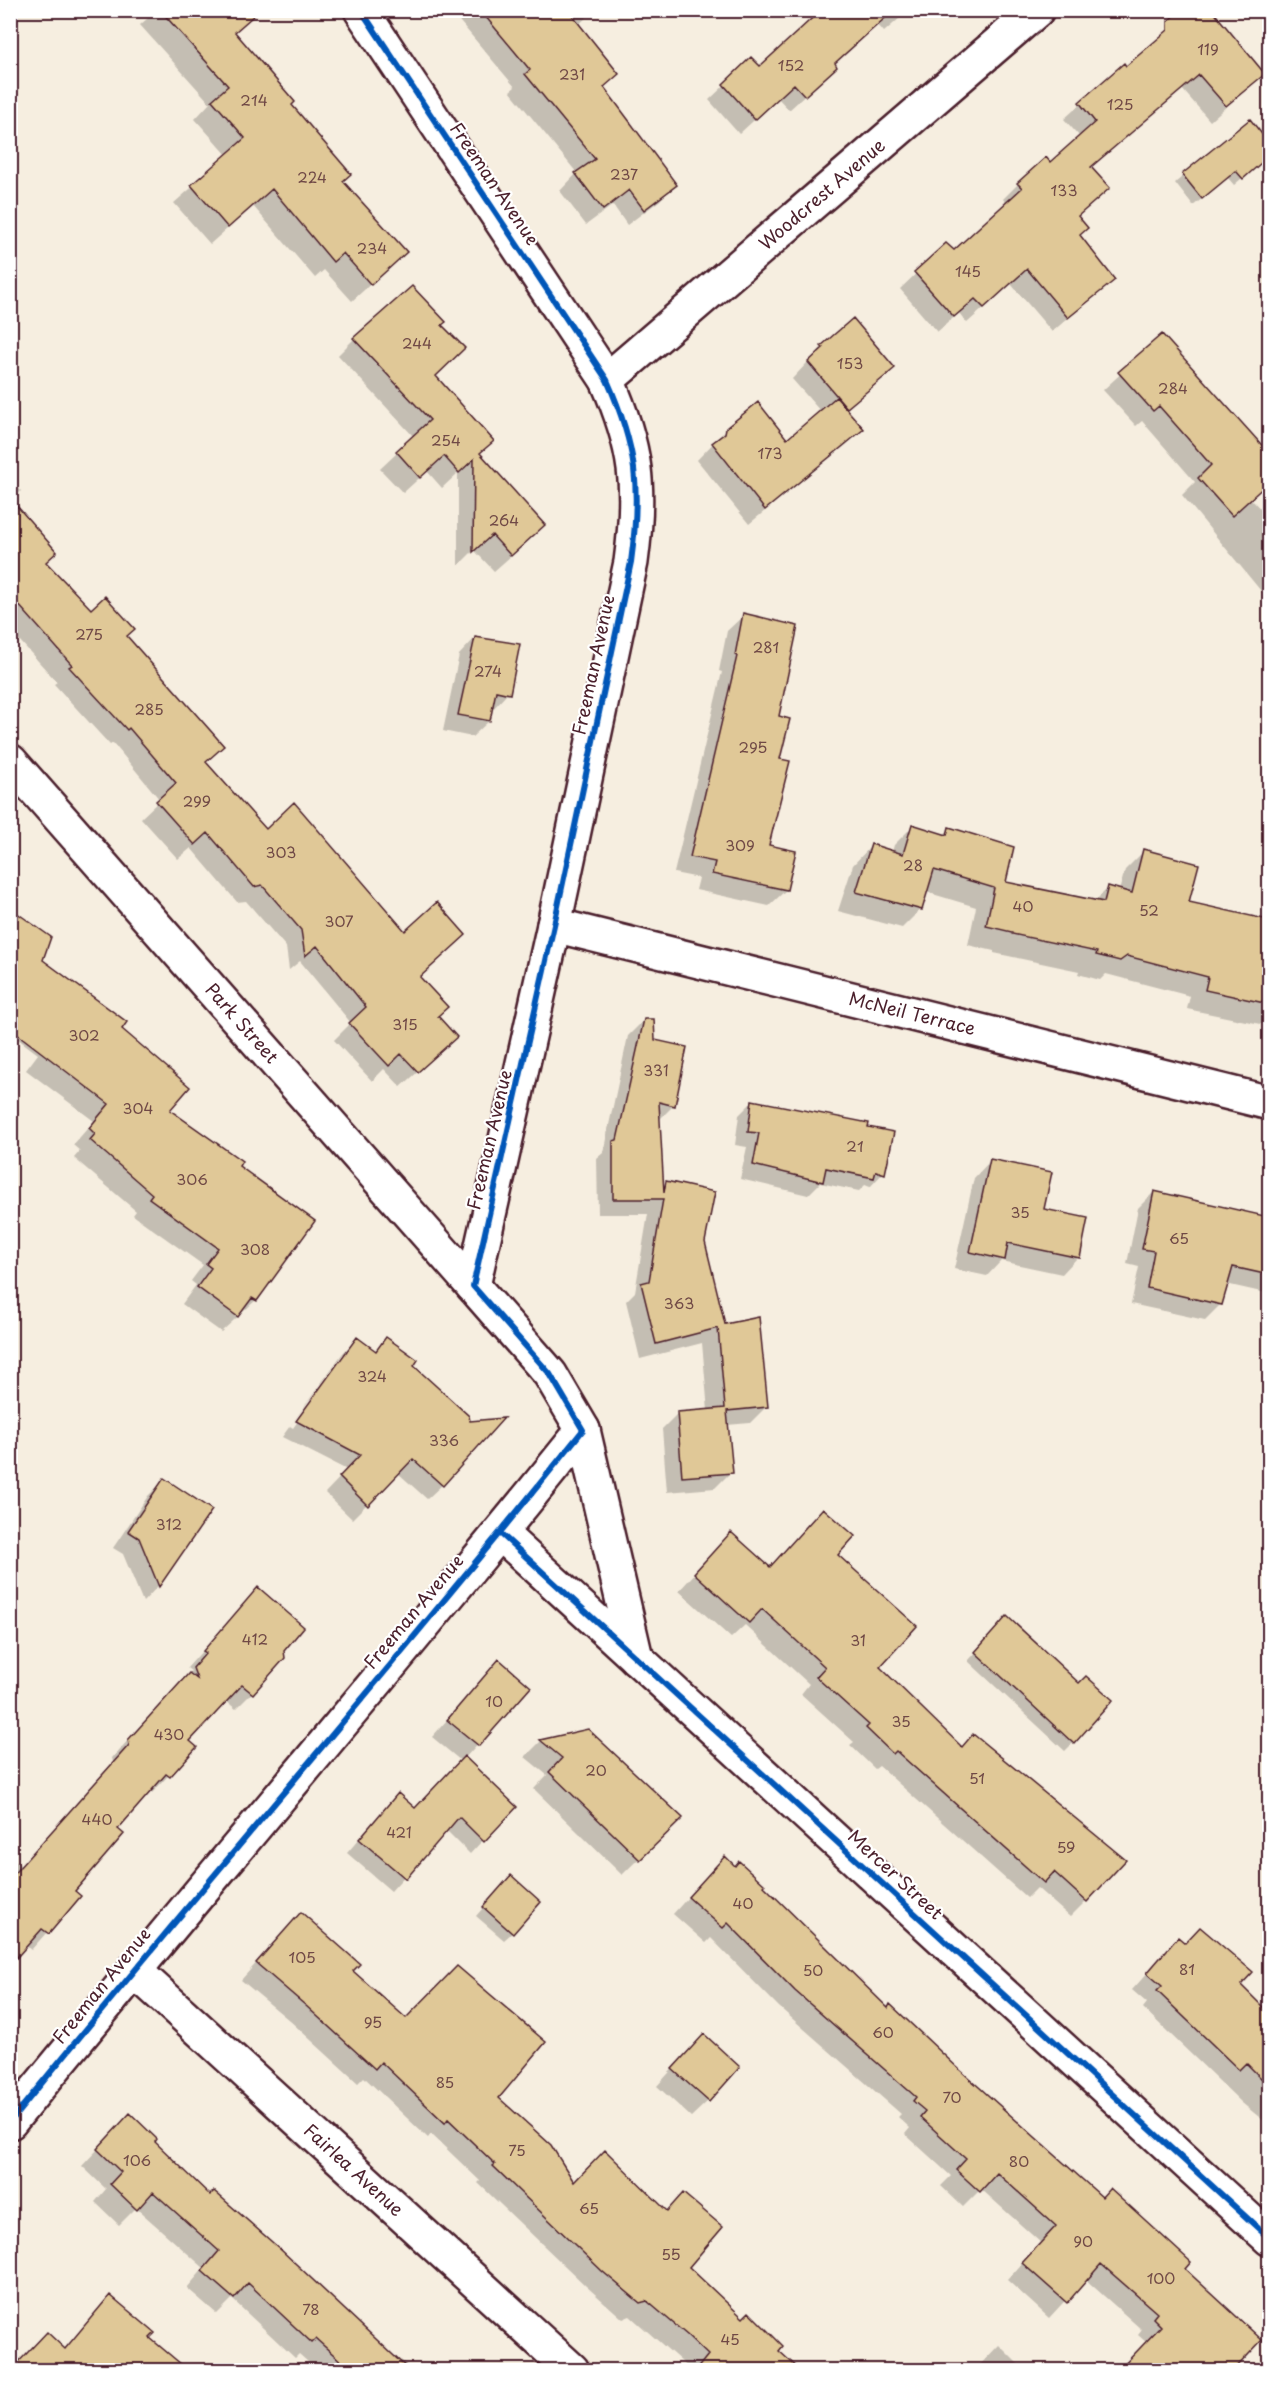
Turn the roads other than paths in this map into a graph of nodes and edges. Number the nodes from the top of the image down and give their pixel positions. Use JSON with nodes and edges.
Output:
{"nodes":[{"id":1,"x":361,"y":10,"type":"edge"},
{"id":2,"x":1037,"y":10,"type":"edge"},
{"id":3,"x":607,"y":380,"type":"junction"},
{"id":4,"x":10,"y":761,"type":"edge"},
{"id":5,"x":554,"y":926,"type":"junction"},
{"id":6,"x":1269,"y":1103,"type":"edge"},
{"id":7,"x":473,"y":1286,"type":"junction"},
{"id":8,"x":583,"y":1430,"type":"junction"},
{"id":9,"x":500,"y":1533,"type":"junction"},
{"id":10,"x":636,"y":1658,"type":"junction"},
{"id":11,"x":134,"y":1970,"type":"junction"},
{"id":12,"x":10,"y":2122,"type":"edge"},
{"id":13,"x":1269,"y":2239,"type":"edge"},
{"id":14,"x":572,"y":2370,"type":"edge"}],
"edges":[{"from":1,"to":3,"type":"street","name":"Freeman Avenue"},
{"from":2,"to":3,"type":"street","name":"Woodcrest Avenue"},
{"from":3,"to":5,"type":"street","name":"Freeman Avenue"},
{"from":4,"to":7,"type":"street","name":"Park Street"},
{"from":5,"to":6,"type":"street","name":"McNeil Terrace"},
{"from":5,"to":7,"type":"street","name":"Freeman Avenue"},
{"from":7,"to":8,"type":"street"},
{"from":8,"to":9,"type":"street","name":"Freeman Avenue"},
{"from":8,"to":10,"type":"street"},
{"from":9,"to":10,"type":"street","name":"Mercer Street"},
{"from":9,"to":11,"type":"street","name":"Freeman Avenue"},
{"from":10,"to":13,"type":"street","name":"Mercer Street"},
{"from":11,"to":12,"type":"street","name":"Freeman Avenue"},
{"from":11,"to":14,"type":"street","name":"Fairlea Avenue"}]}
